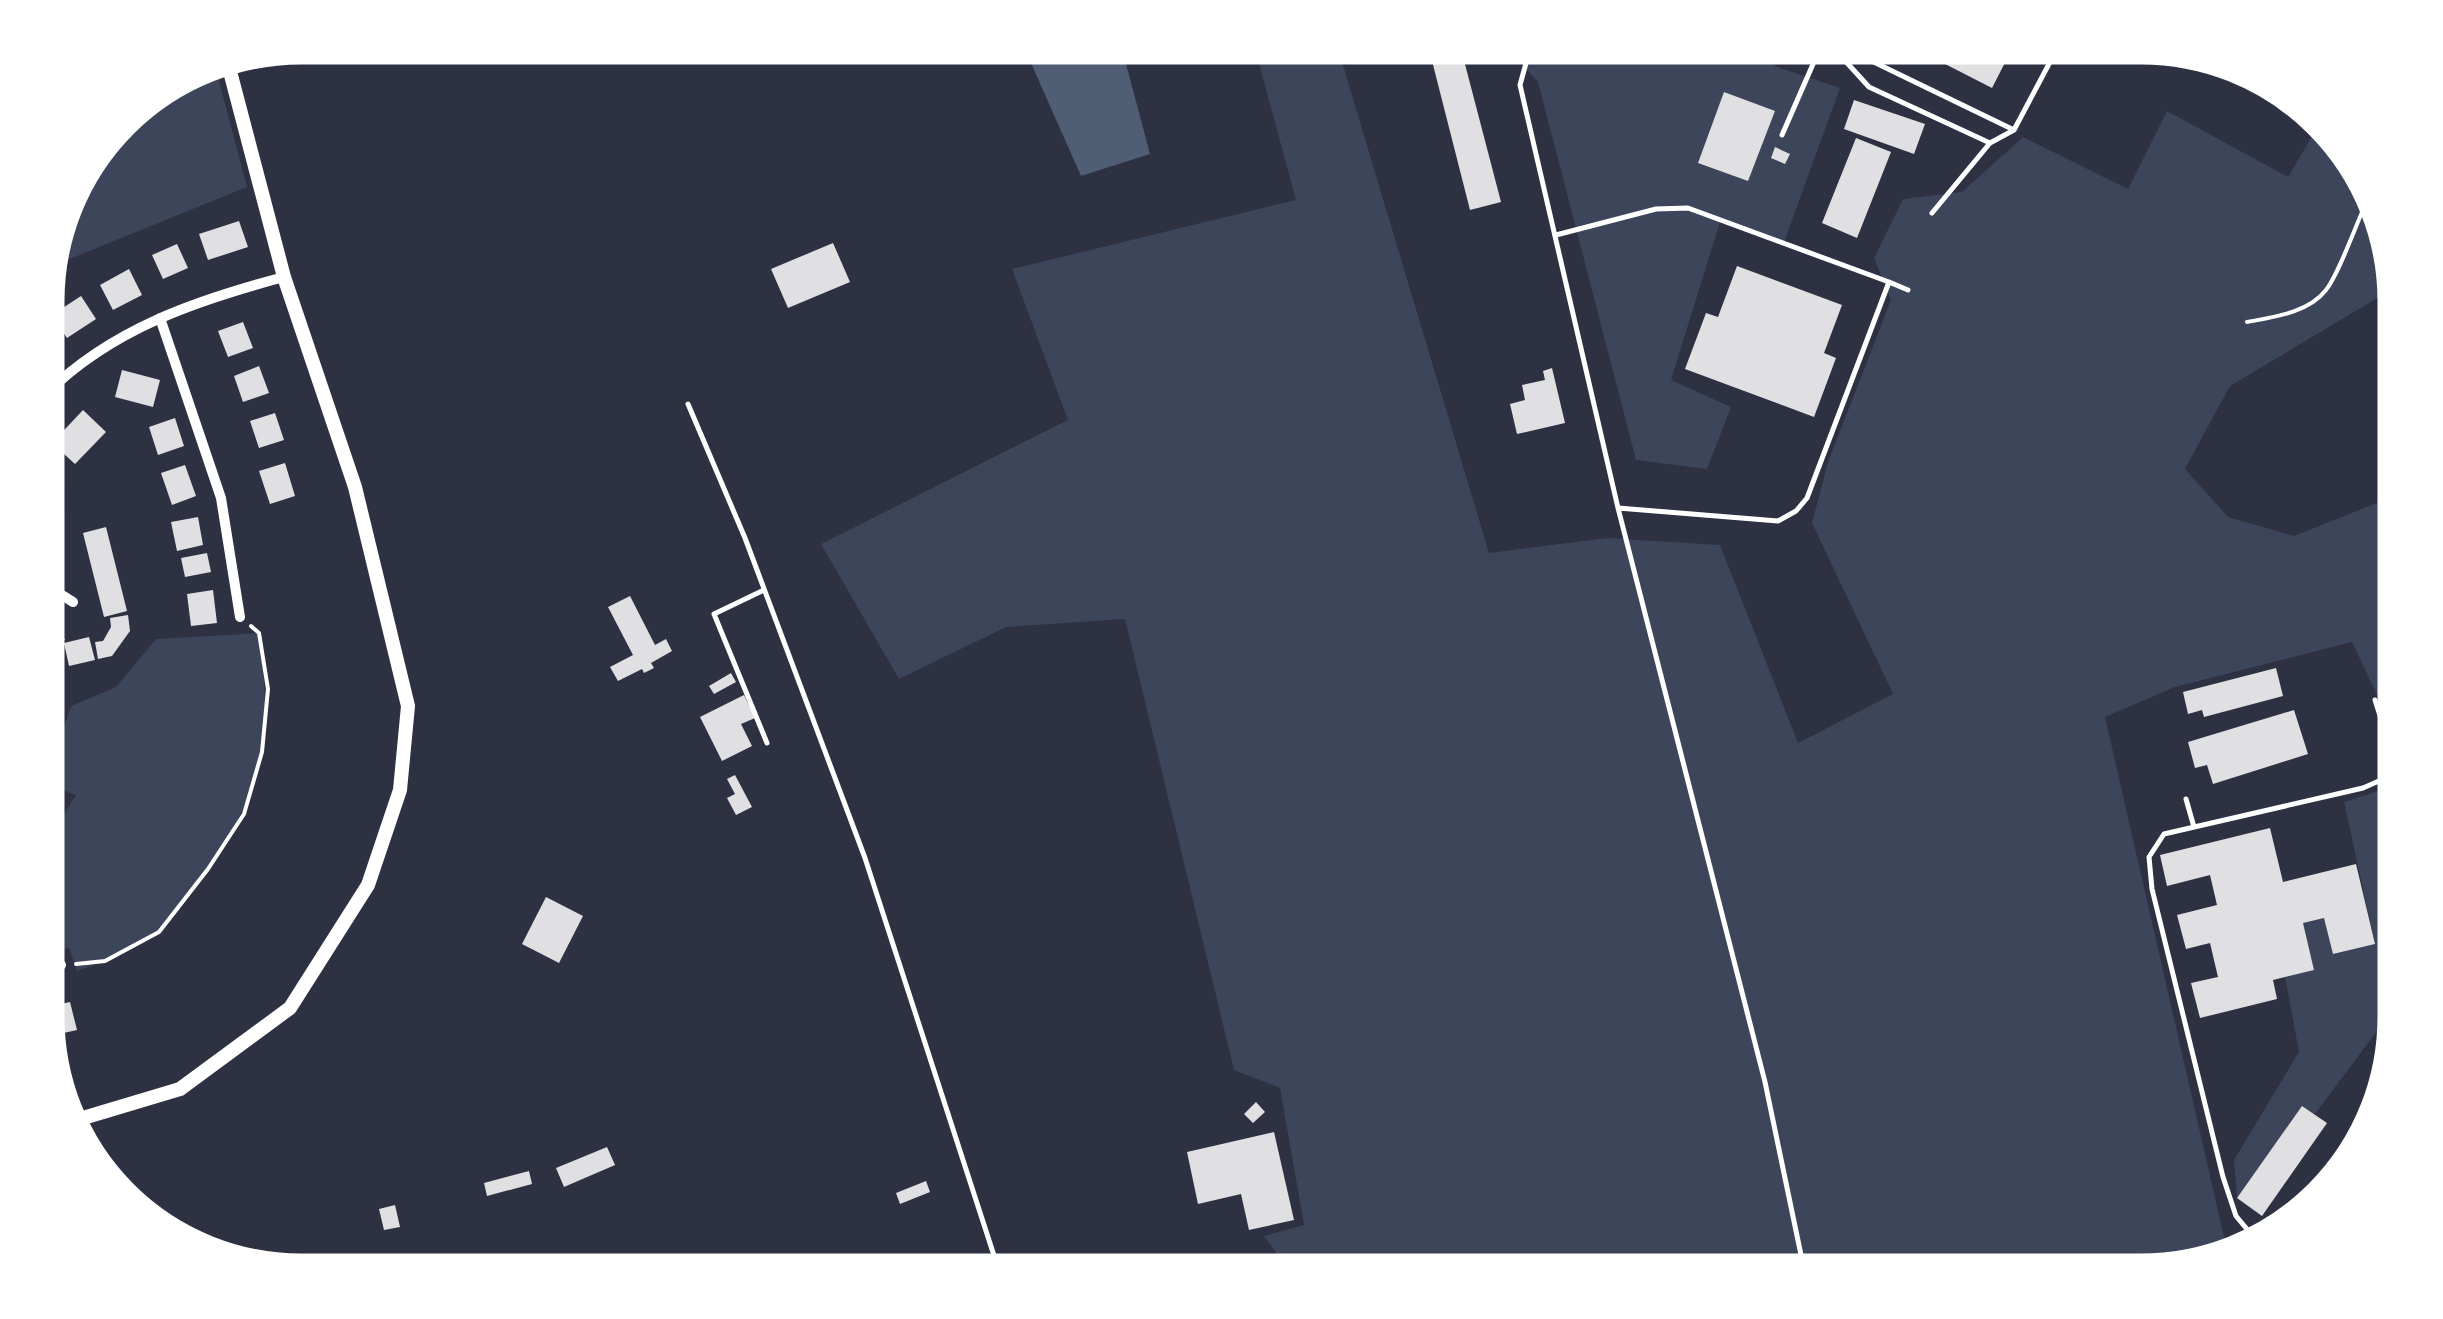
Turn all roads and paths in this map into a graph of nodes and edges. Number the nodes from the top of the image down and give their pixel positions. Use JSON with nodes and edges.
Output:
{"nodes":[{"id":1,"x":1526,"y":62,"type":"edge"},
{"id":2,"x":1814,"y":62,"type":"edge"},
{"id":3,"x":1846,"y":62,"type":"edge"},
{"id":4,"x":1874,"y":62,"type":"edge"},
{"id":5,"x":2050,"y":62,"type":"edge"},
{"id":6,"x":231,"y":74,"type":"edge"},
{"id":7,"x":2014,"y":130,"type":"junction"},
{"id":8,"x":1782,"y":135,"type":"dead end"},
{"id":9,"x":1990,"y":143,"type":"junction"},
{"id":10,"x":2362,"y":211,"type":"edge"},
{"id":11,"x":1932,"y":212,"type":"dead end"},
{"id":12,"x":1556,"y":235,"type":"junction"},
{"id":13,"x":284,"y":277,"type":"junction"},
{"id":14,"x":1890,"y":282,"type":"junction"},
{"id":15,"x":1908,"y":290,"type":"dead end"},
{"id":16,"x":160,"y":318,"type":"junction"},
{"id":17,"x":2247,"y":322,"type":"dead end"},
{"id":18,"x":63,"y":377,"type":"edge"},
{"id":19,"x":688,"y":404,"type":"dead end"},
{"id":20,"x":1618,"y":508,"type":"junction"},
{"id":21,"x":764,"y":590,"type":"junction"},
{"id":22,"x":63,"y":595,"type":"edge"},
{"id":23,"x":73,"y":602,"type":"dead end"},
{"id":24,"x":240,"y":617,"type":"joint"},
{"id":25,"x":2375,"y":700,"type":"dead end"},
{"id":26,"x":2380,"y":716,"type":"edge"},
{"id":27,"x":767,"y":743,"type":"dead end"},
{"id":28,"x":2380,"y":780,"type":"edge"},
{"id":29,"x":2186,"y":799,"type":"dead end"},
{"id":30,"x":2194,"y":827,"type":"junction"},
{"id":31,"x":62,"y":965,"type":"edge"},
{"id":32,"x":85,"y":1118,"type":"edge"},
{"id":33,"x":2249,"y":1231,"type":"edge"},
{"id":34,"x":1801,"y":1256,"type":"edge"},
{"id":35,"x":994,"y":1257,"type":"edge"}],
"edges":[{"from":1,"to":12,"type":"lane"},
{"from":2,"to":8,"type":"lane"},
{"from":3,"to":9,"type":"lane"},
{"from":4,"to":7,"type":"lane"},
{"from":5,"to":7,"type":"lane"},
{"from":6,"to":13,"type":"street"},
{"from":7,"to":9,"type":"lane"},
{"from":9,"to":11,"type":"lane"},
{"from":10,"to":17,"type":"path"},
{"from":12,"to":14,"type":"lane"},
{"from":12,"to":20,"type":"lane"},
{"from":13,"to":16,"type":"street"},
{"from":13,"to":32,"type":"street"},
{"from":14,"to":15,"type":"lane"},
{"from":14,"to":20,"type":"lane"},
{"from":16,"to":18,"type":"street"},
{"from":16,"to":24,"type":"street"},
{"from":19,"to":21,"type":"lane"},
{"from":20,"to":34,"type":"lane"},
{"from":21,"to":27,"type":"lane"},
{"from":21,"to":35,"type":"lane"},
{"from":22,"to":23,"type":"street"},
{"from":24,"to":31,"type":"path"},
{"from":25,"to":26,"type":"lane"},
{"from":28,"to":30,"type":"lane"},
{"from":29,"to":30,"type":"lane"},
{"from":30,"to":33,"type":"lane"}]}
